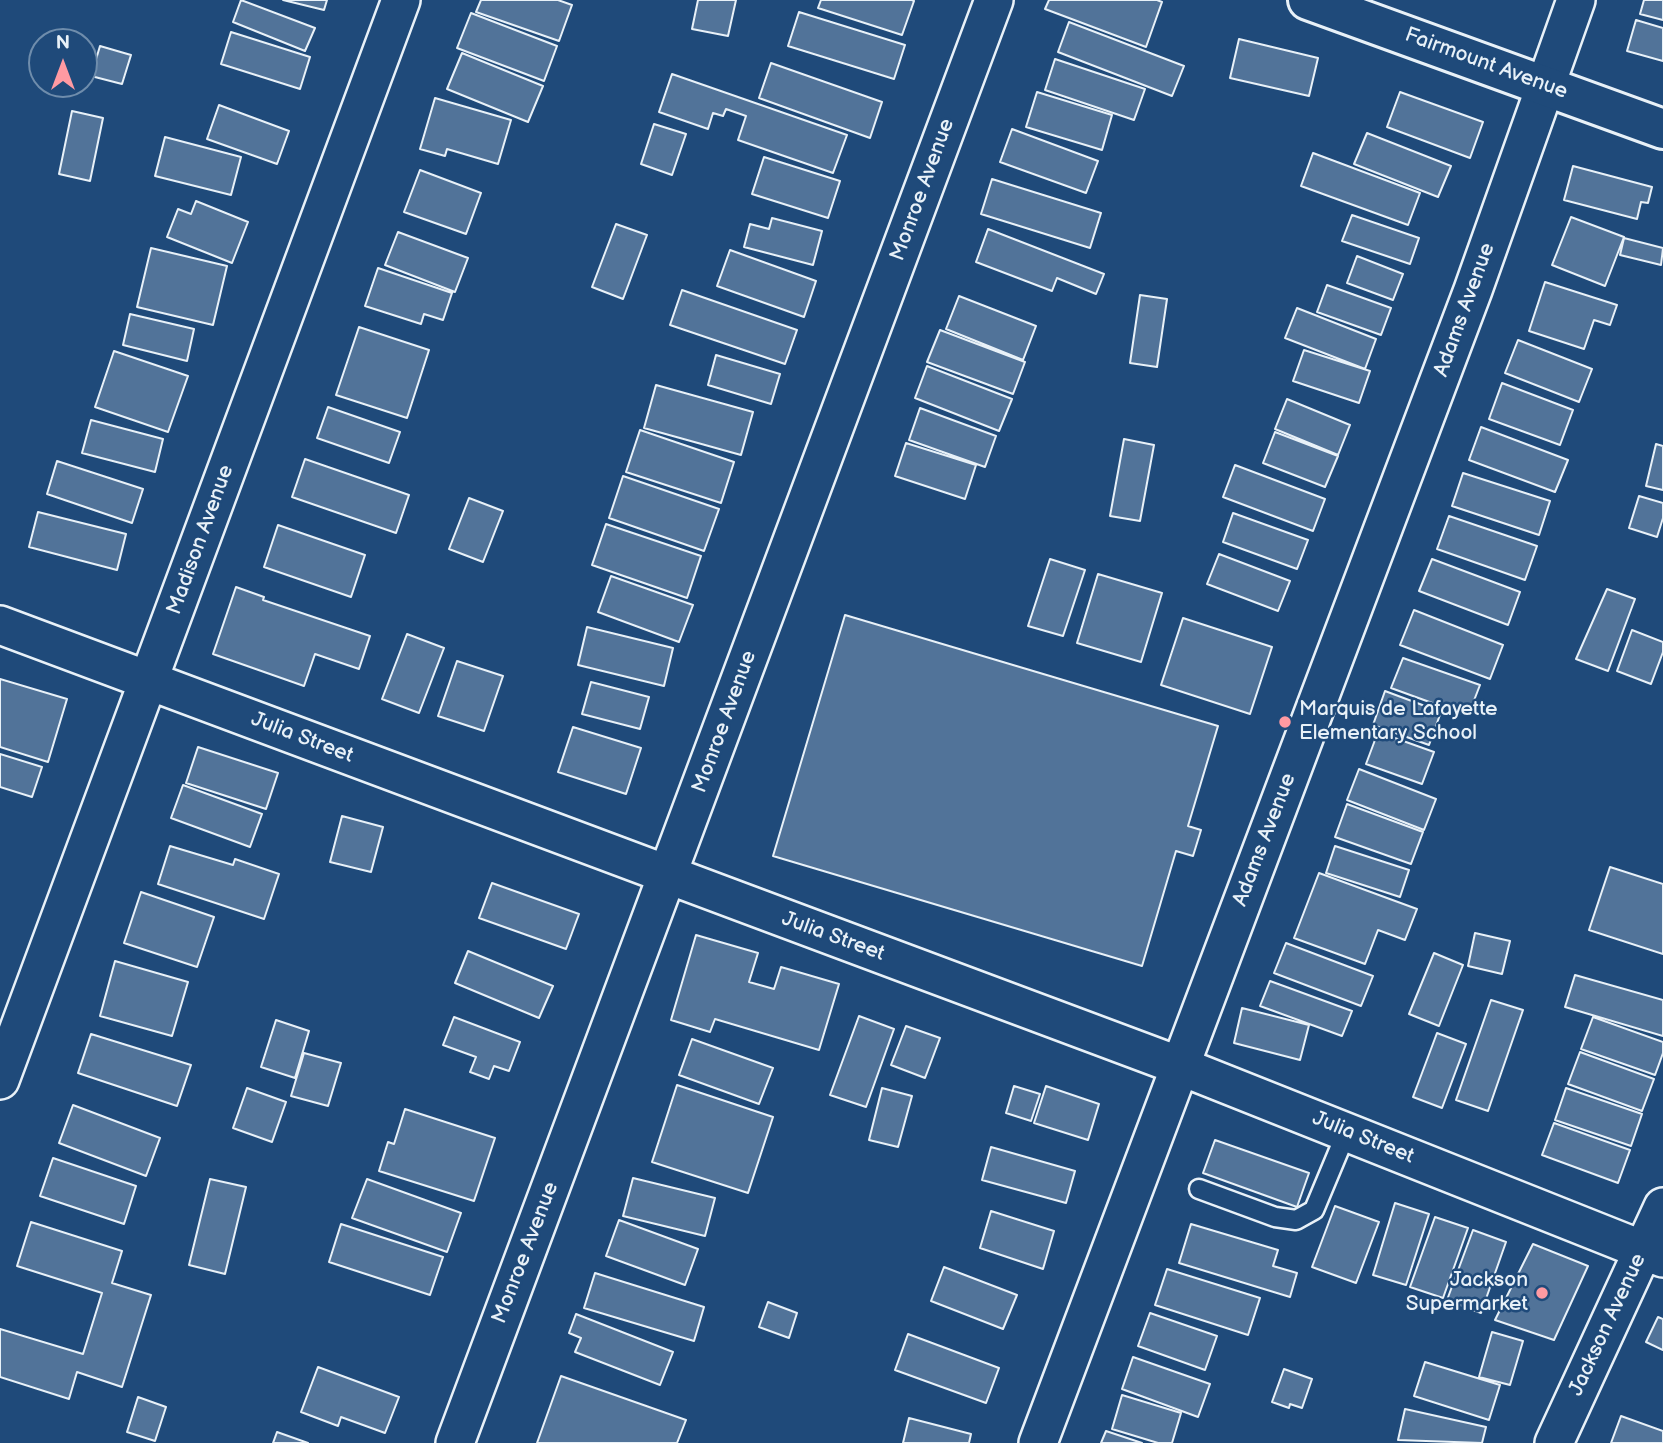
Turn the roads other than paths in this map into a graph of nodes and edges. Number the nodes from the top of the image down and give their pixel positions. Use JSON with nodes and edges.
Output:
{"nodes":[{"id":1,"x":401,"y":0,"type":"edge"},
{"id":2,"x":994,"y":0,"type":"edge"},
{"id":3,"x":1308,"y":0,"type":"edge"},
{"id":4,"x":1576,"y":0,"type":"edge"},
{"id":5,"x":1546,"y":85,"type":"junction"},
{"id":6,"x":1663,"y":129,"type":"edge"},
{"id":7,"x":0,"y":625,"type":"edge"},
{"id":8,"x":149,"y":680,"type":"junction"},
{"id":9,"x":668,"y":876,"type":"junction"},
{"id":10,"x":1180,"y":1066,"type":"junction"},
{"id":11,"x":0,"y":1080,"type":"edge"},
{"id":12,"x":1347,"y":1131,"type":"junction"},
{"id":13,"x":1199,"y":1189,"type":"dead end"},
{"id":14,"x":1663,"y":1207,"type":"edge"},
{"id":15,"x":1653,"y":1253,"type":"edge"},
{"id":16,"x":455,"y":1443,"type":"edge"},
{"id":17,"x":1038,"y":1443,"type":"edge"},
{"id":18,"x":1553,"y":1443,"type":"edge"}],
"edges":[{"from":1,"to":8,"type":"street","name":"Madison Avenue"},
{"from":2,"to":9,"type":"street","name":"Monroe Avenue"},
{"from":3,"to":5,"type":"street","name":"Fairmount Avenue"},
{"from":4,"to":5,"type":"street","name":"Adams Avenue"},
{"from":5,"to":6,"type":"street","name":"Fairmount Avenue"},
{"from":5,"to":10,"type":"street","name":"Adams Avenue"},
{"from":7,"to":8,"type":"street","name":"Julia Street"},
{"from":8,"to":9,"type":"street","name":"Julia Street"},
{"from":8,"to":11,"type":"street","name":"Madison Avenue"},
{"from":9,"to":10,"type":"street","name":"Julia Street"},
{"from":9,"to":16,"type":"street","name":"Monroe Avenue"},
{"from":10,"to":12,"type":"street","name":"Julia Street"},
{"from":10,"to":17,"type":"street","name":"Adams Avenue"},
{"from":12,"to":13,"type":"lane"},
{"from":12,"to":15,"type":"street","name":"Julia Street"},
{"from":14,"to":15,"type":"street","name":"Jackson Avenue"},
{"from":15,"to":18,"type":"street","name":"Jackson Avenue"}]}
